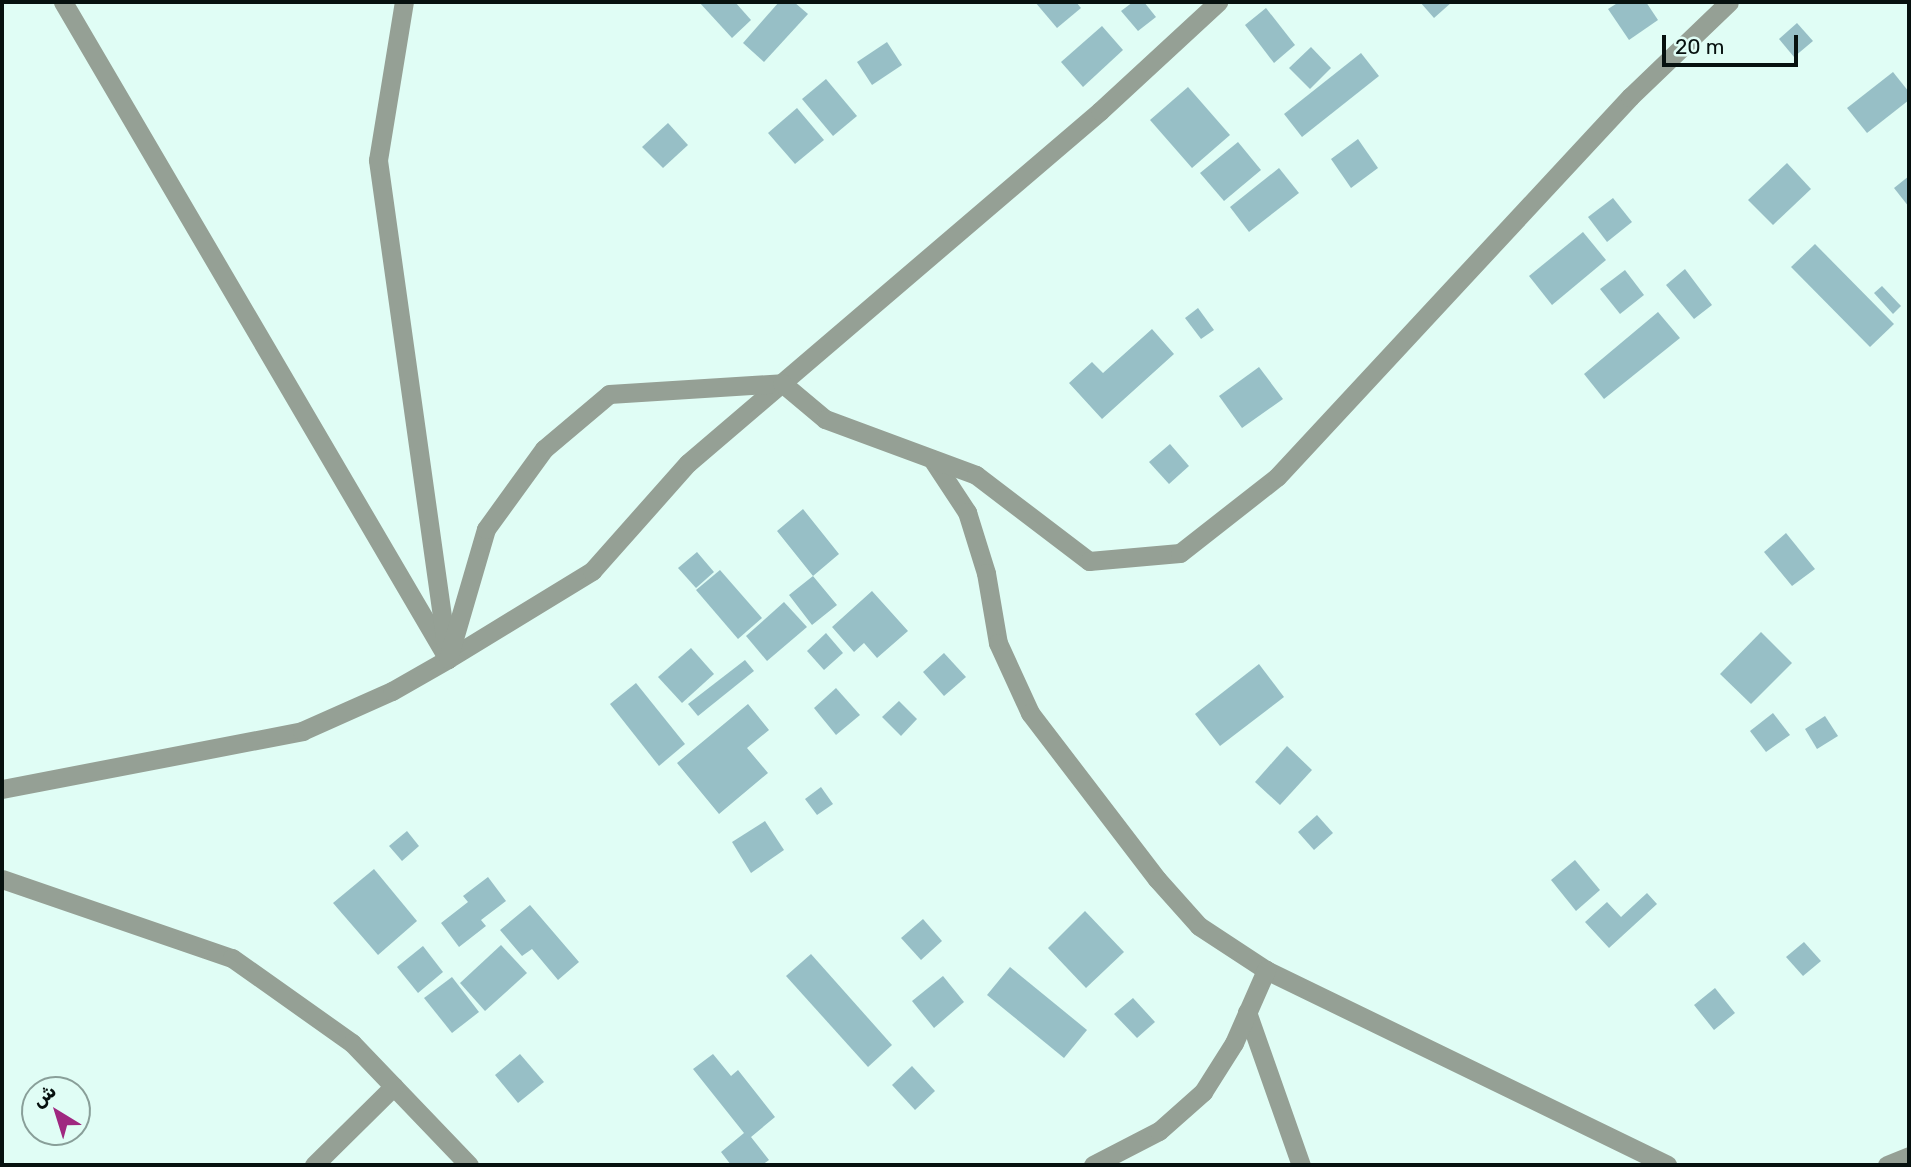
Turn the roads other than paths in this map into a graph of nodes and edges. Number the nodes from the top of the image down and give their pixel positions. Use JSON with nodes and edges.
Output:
{"nodes":[{"id":1,"x":63,"y":2,"type":"edge"},
{"id":2,"x":404,"y":2,"type":"edge"},
{"id":3,"x":1219,"y":2,"type":"edge"},
{"id":4,"x":1729,"y":2,"type":"edge"},
{"id":5,"x":782,"y":383,"type":"junction"},
{"id":6,"x":931,"y":458,"type":"junction"},
{"id":7,"x":449,"y":659,"type":"junction"},
{"id":8,"x":2,"y":789,"type":"edge"},
{"id":9,"x":2,"y":879,"type":"edge"},
{"id":10,"x":1266,"y":970,"type":"junction"},
{"id":11,"x":1247,"y":1012,"type":"junction"},
{"id":12,"x":394,"y":1086,"type":"junction"},
{"id":13,"x":1909,"y":1156,"type":"edge"},
{"id":14,"x":314,"y":1165,"type":"edge"},
{"id":15,"x":469,"y":1165,"type":"edge"},
{"id":16,"x":1093,"y":1165,"type":"edge"},
{"id":17,"x":1301,"y":1165,"type":"edge"},
{"id":18,"x":1667,"y":1165,"type":"edge"},
{"id":19,"x":1887,"y":1165,"type":"edge"}],
"edges":[{"from":1,"to":7,"type":"street"},
{"from":2,"to":7,"type":"street"},
{"from":3,"to":5,"type":"street"},
{"from":4,"to":6,"type":"street"},
{"from":5,"to":6,"type":"street"},
{"from":5,"to":7,"type":"street"},
{"from":5,"to":7,"type":"street"},
{"from":6,"to":10,"type":"street"},
{"from":7,"to":8,"type":"street"},
{"from":9,"to":12,"type":"street"},
{"from":10,"to":11,"type":"street"},
{"from":10,"to":18,"type":"street"},
{"from":11,"to":16,"type":"street"},
{"from":11,"to":17,"type":"street"},
{"from":12,"to":14,"type":"street"},
{"from":12,"to":15,"type":"street"},
{"from":13,"to":19,"type":"street"}]}
